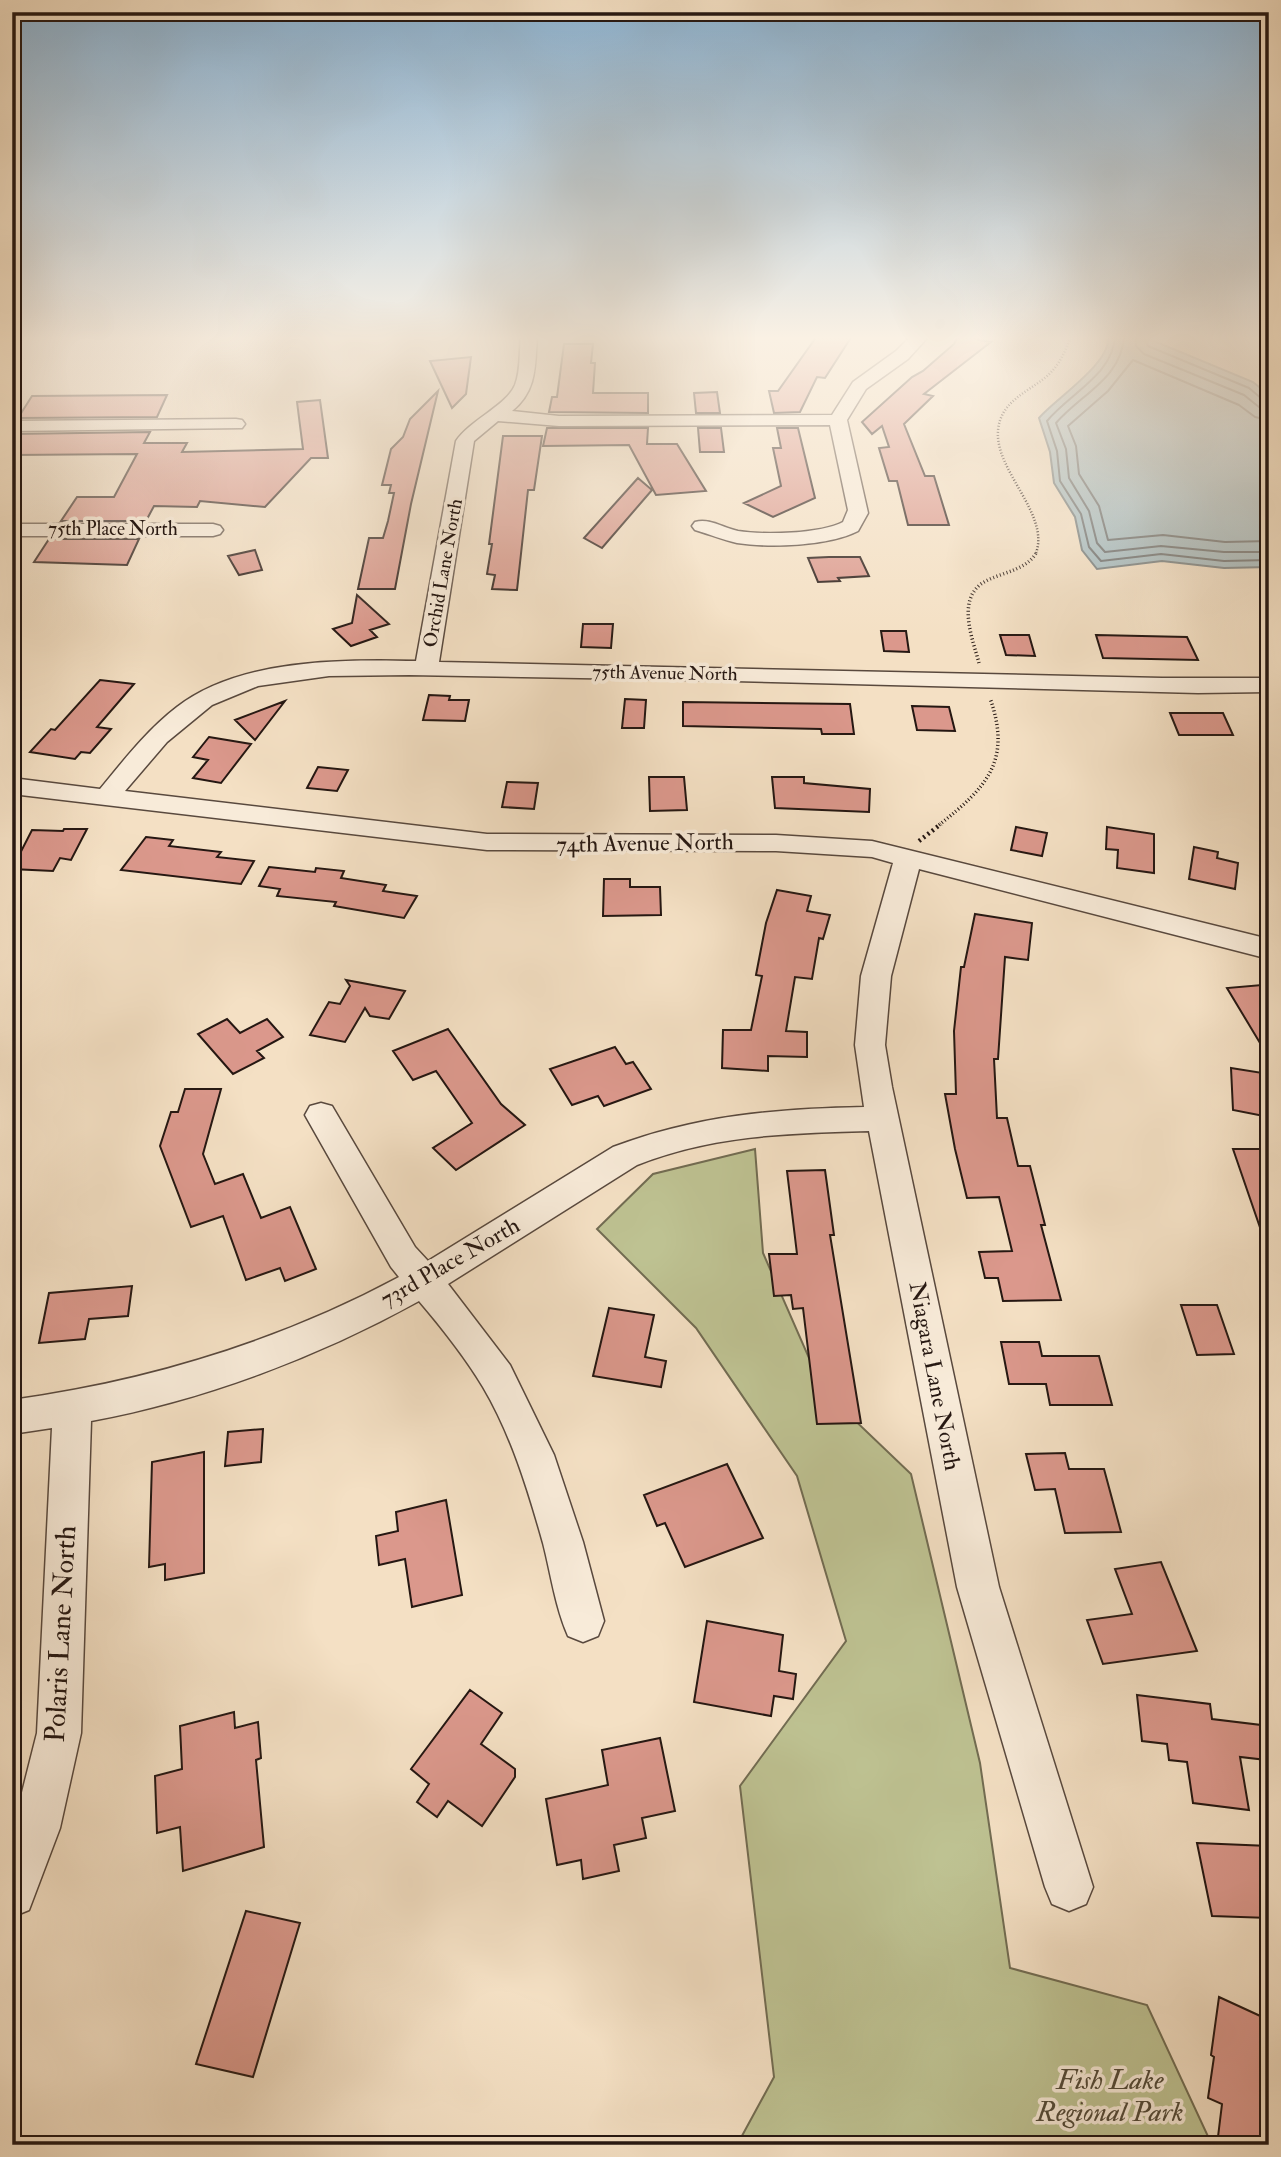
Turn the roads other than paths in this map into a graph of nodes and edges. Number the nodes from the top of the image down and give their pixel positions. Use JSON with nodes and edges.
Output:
{"nodes":[{"id":1,"x":468,"y":437,"type":"edge"},
{"id":2,"x":842,"y":437,"type":"edge"},
{"id":3,"x":702,"y":526,"type":"dead end"},
{"id":4,"x":12,"y":530,"type":"edge"},
{"id":5,"x":213,"y":530,"type":"dead end"},
{"id":6,"x":426,"y":670,"type":"junction"},
{"id":7,"x":1269,"y":685,"type":"edge"},
{"id":8,"x":12,"y":786,"type":"edge"},
{"id":9,"x":107,"y":797,"type":"junction"},
{"id":10,"x":908,"y":859,"type":"junction"},
{"id":11,"x":1269,"y":948,"type":"edge"},
{"id":12,"x":321,"y":1115,"type":"dead end"},
{"id":13,"x":883,"y":1119,"type":"junction"},
{"id":14,"x":422,"y":1281,"type":"junction"},
{"id":15,"x":72,"y":1410,"type":"junction"},
{"id":16,"x":12,"y":1417,"type":"edge"},
{"id":17,"x":583,"y":1621,"type":"dead end"},
{"id":18,"x":1069,"y":1887,"type":"dead end"},
{"id":19,"x":12,"y":1893,"type":"edge"}],
"edges":[{"from":1,"to":6,"type":"street","name":"Orchid Lane North"},
{"from":2,"to":3,"type":"street"},
{"from":4,"to":5,"type":"street","name":"75th Place North"},
{"from":6,"to":7,"type":"street","name":"75th Avenue North"},
{"from":6,"to":9,"type":"street","name":"75th Avenue North"},
{"from":8,"to":9,"type":"street","name":"74th Avenue North"},
{"from":9,"to":10,"type":"street","name":"74th Avenue North"},
{"from":10,"to":11,"type":"street","name":"74th Avenue North"},
{"from":10,"to":13,"type":"street","name":"Niagara Lane North"},
{"from":12,"to":14,"type":"street"},
{"from":13,"to":14,"type":"street","name":"73rd Place North"},
{"from":13,"to":18,"type":"street","name":"Niagara Lane North"},
{"from":14,"to":15,"type":"street","name":"73rd Place North"},
{"from":14,"to":17,"type":"street"},
{"from":15,"to":16,"type":"street","name":"73rd Place North"},
{"from":15,"to":19,"type":"street","name":"Polaris Lane North"}]}
